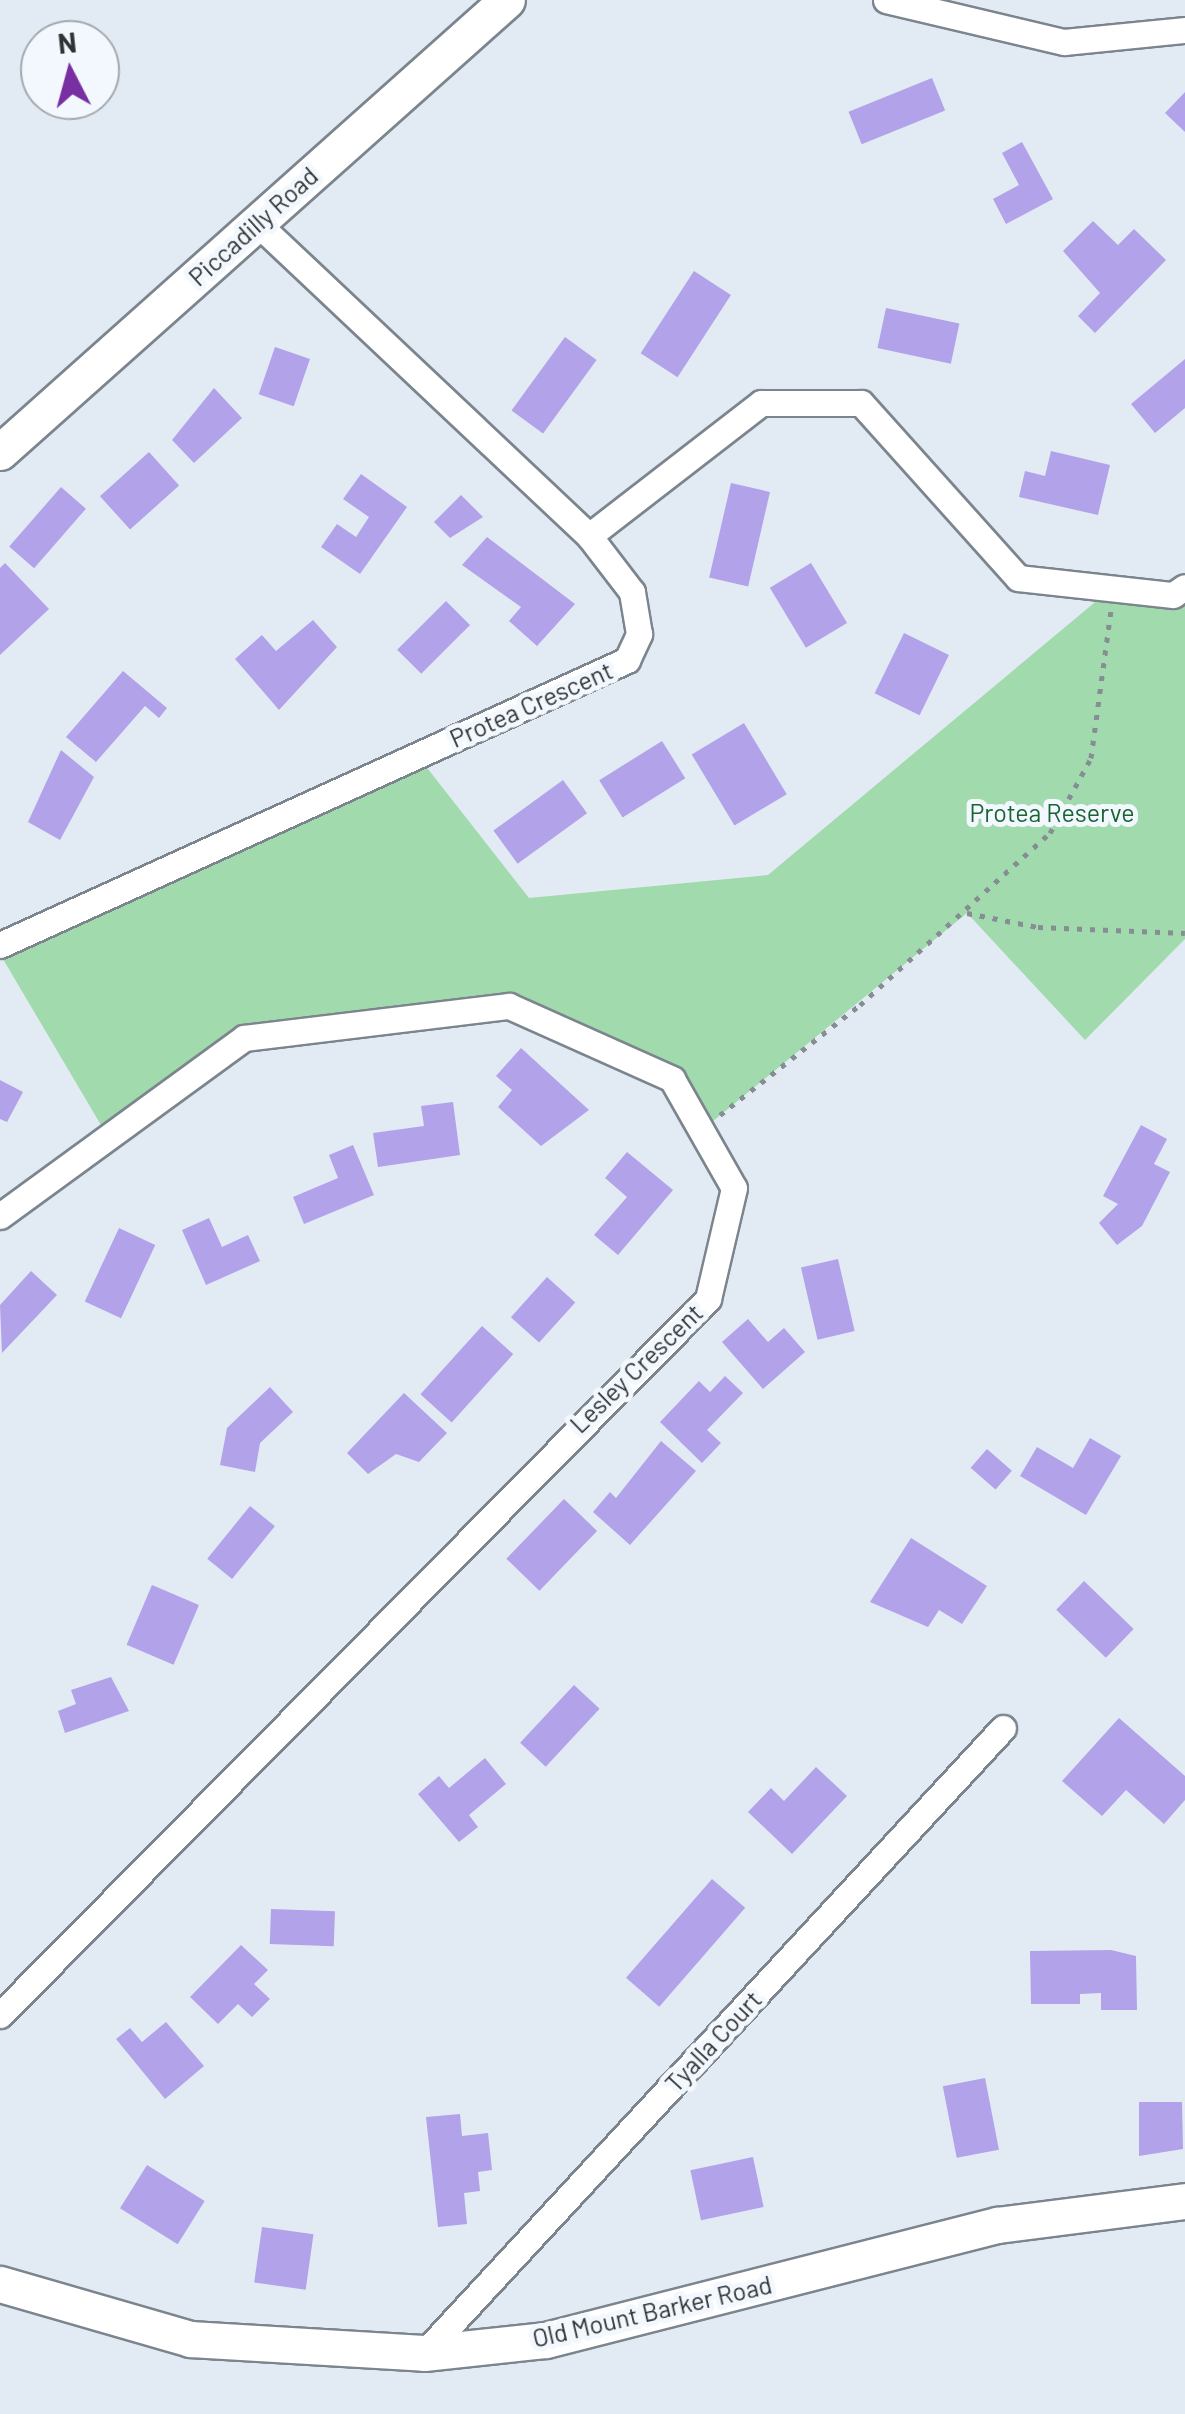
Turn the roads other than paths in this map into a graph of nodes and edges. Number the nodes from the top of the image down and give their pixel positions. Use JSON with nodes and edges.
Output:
{"nodes":[{"id":1,"x":507,"y":0,"type":"edge"},
{"id":2,"x":886,"y":0,"type":"edge"},
{"id":3,"x":1185,"y":30,"type":"edge"},
{"id":4,"x":257,"y":223,"type":"junction"},
{"id":5,"x":0,"y":452,"type":"edge"},
{"id":6,"x":589,"y":536,"type":"junction"},
{"id":7,"x":1185,"y":586,"type":"edge"},
{"id":8,"x":0,"y":945,"type":"edge"},
{"id":9,"x":0,"y":1216,"type":"edge"},
{"id":10,"x":1003,"y":1728,"type":"dead end"},
{"id":11,"x":0,"y":2015,"type":"edge"},
{"id":12,"x":1185,"y":2201,"type":"edge"},
{"id":13,"x":0,"y":2284,"type":"edge"},
{"id":14,"x":424,"y":2353,"type":"junction"}],
"edges":[{"from":1,"to":4,"type":"main road","name":"Piccadilly Road"},
{"from":2,"to":3,"type":"street"},
{"from":4,"to":5,"type":"main road","name":"Piccadilly Road"},
{"from":4,"to":6,"type":"street","name":"Protea Crescent"},
{"from":6,"to":7,"type":"street"},
{"from":6,"to":8,"type":"street","name":"Protea Crescent"},
{"from":9,"to":11,"type":"street","name":"Lesley Crescent"},
{"from":10,"to":14,"type":"street","name":"Tyalla Court"},
{"from":12,"to":14,"type":"main road","name":"Old Mount Barker Road"},
{"from":13,"to":14,"type":"main road","name":"Old Mount Barker Road"}]}
